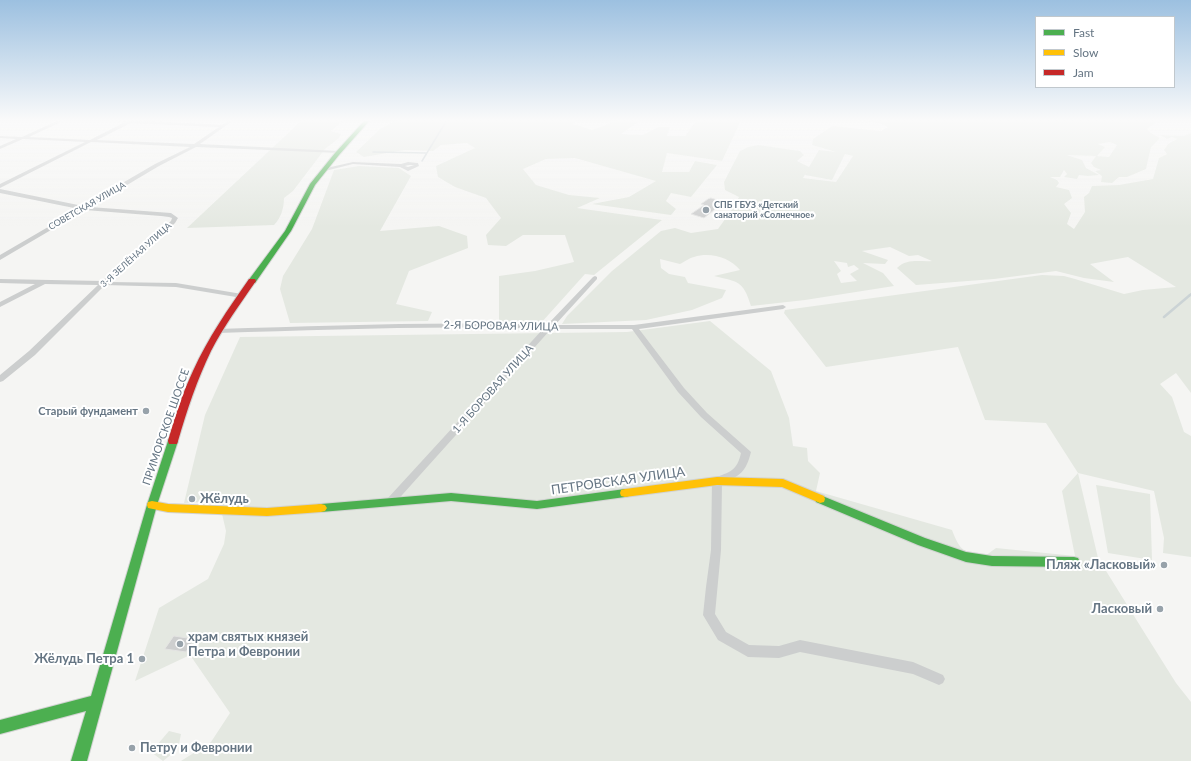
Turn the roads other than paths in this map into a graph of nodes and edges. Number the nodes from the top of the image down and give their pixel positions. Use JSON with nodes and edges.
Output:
{"nodes":[{"id":1,"x":62,"y":156,"type":"edge"},
{"id":2,"x":176,"y":156,"type":"edge"},
{"id":3,"x":338,"y":156,"type":"edge"},
{"id":4,"x":347,"y":160,"type":"dead end"},
{"id":5,"x":353,"y":163,"type":"junction"},
{"id":6,"x":402,"y":166,"type":"dead end"},
{"id":7,"x":325,"y":169,"type":"junction"},
{"id":8,"x":0,"y":186,"type":"edge"},
{"id":9,"x":0,"y":191,"type":"edge"},
{"id":10,"x":84,"y":208,"type":"junction"},
{"id":11,"x":0,"y":258,"type":"edge"},
{"id":12,"x":595,"y":278,"type":"dead end"},
{"id":13,"x":0,"y":282,"type":"edge"},
{"id":14,"x":42,"y":283,"type":"junction"},
{"id":15,"x":103,"y":284,"type":"junction"},
{"id":16,"x":242,"y":296,"type":"junction"},
{"id":17,"x":0,"y":305,"type":"edge"},
{"id":18,"x":783,"y":307,"type":"dead end"},
{"id":19,"x":549,"y":327,"type":"junction"},
{"id":20,"x":634,"y":327,"type":"junction"},
{"id":21,"x":218,"y":331,"type":"junction"},
{"id":22,"x":0,"y":379,"type":"edge"},
{"id":23,"x":717,"y":481,"type":"junction"},
{"id":24,"x":391,"y":501,"type":"junction"},
{"id":25,"x":152,"y":505,"type":"junction"},
{"id":26,"x":1074,"y":562,"type":"dead end"},
{"id":27,"x":939,"y":678,"type":"dead end"},
{"id":28,"x":97,"y":701,"type":"junction"},
{"id":29,"x":0,"y":727,"type":"edge"},
{"id":30,"x":79,"y":761,"type":"edge"}],
"edges":[{"from":1,"to":8,"type":"street"},
{"from":2,"to":10,"type":"street","name":"СОВЕТСКАЯ УЛИЦА"},
{"from":3,"to":7,"type":"main road","name":"ПРИМОРСКОЕ ШОССЕ"},
{"from":4,"to":5,"type":"street"},
{"from":5,"to":6,"type":"street"},
{"from":5,"to":7,"type":"street"},
{"from":7,"to":16,"type":"main road","name":"ПРИМОРСКОЕ ШОССЕ"},
{"from":9,"to":10,"type":"street","name":"3-Я ЗЕЛЁНАЯ УЛИЦА"},
{"from":10,"to":11,"type":"street","name":"СОВЕТСКАЯ УЛИЦА"},
{"from":10,"to":15,"type":"street","name":"3-Я ЗЕЛЁНАЯ УЛИЦА"},
{"from":12,"to":19,"type":"street","name":"1-Я БОРОВАЯ УЛИЦА"},
{"from":13,"to":14,"type":"street"},
{"from":14,"to":15,"type":"street"},
{"from":14,"to":17,"type":"street"},
{"from":15,"to":16,"type":"street"},
{"from":15,"to":22,"type":"street","name":"3-Я ЗЕЛЁНАЯ УЛИЦА"},
{"from":16,"to":21,"type":"main road","name":"ПРИМОРСКОЕ ШОССЕ"},
{"from":18,"to":20,"type":"street","name":"2-Я БОРОВАЯ УЛИЦА"},
{"from":19,"to":20,"type":"street","name":"2-Я БОРОВАЯ УЛИЦА"},
{"from":19,"to":21,"type":"street","name":"2-Я БОРОВАЯ УЛИЦА"},
{"from":19,"to":24,"type":"street","name":"1-Я БОРОВАЯ УЛИЦА"},
{"from":20,"to":23,"type":"street"},
{"from":21,"to":25,"type":"main road","name":"ПРИМОРСКОЕ ШОССЕ"},
{"from":23,"to":24,"type":"main road","name":"ПЕТРОВСКАЯ УЛИЦА"},
{"from":23,"to":26,"type":"main road","name":"ПЕТРОВСКАЯ УЛИЦА"},
{"from":23,"to":27,"type":"street"},
{"from":24,"to":25,"type":"main road","name":"ПЕТРОВСКАЯ УЛИЦА"},
{"from":25,"to":28,"type":"main road","name":"ПРИМОРСКОЕ ШОССЕ"},
{"from":28,"to":29,"type":"main road"},
{"from":28,"to":30,"type":"main road","name":"ПРИМОРСКОЕ ШОССЕ"}]}
